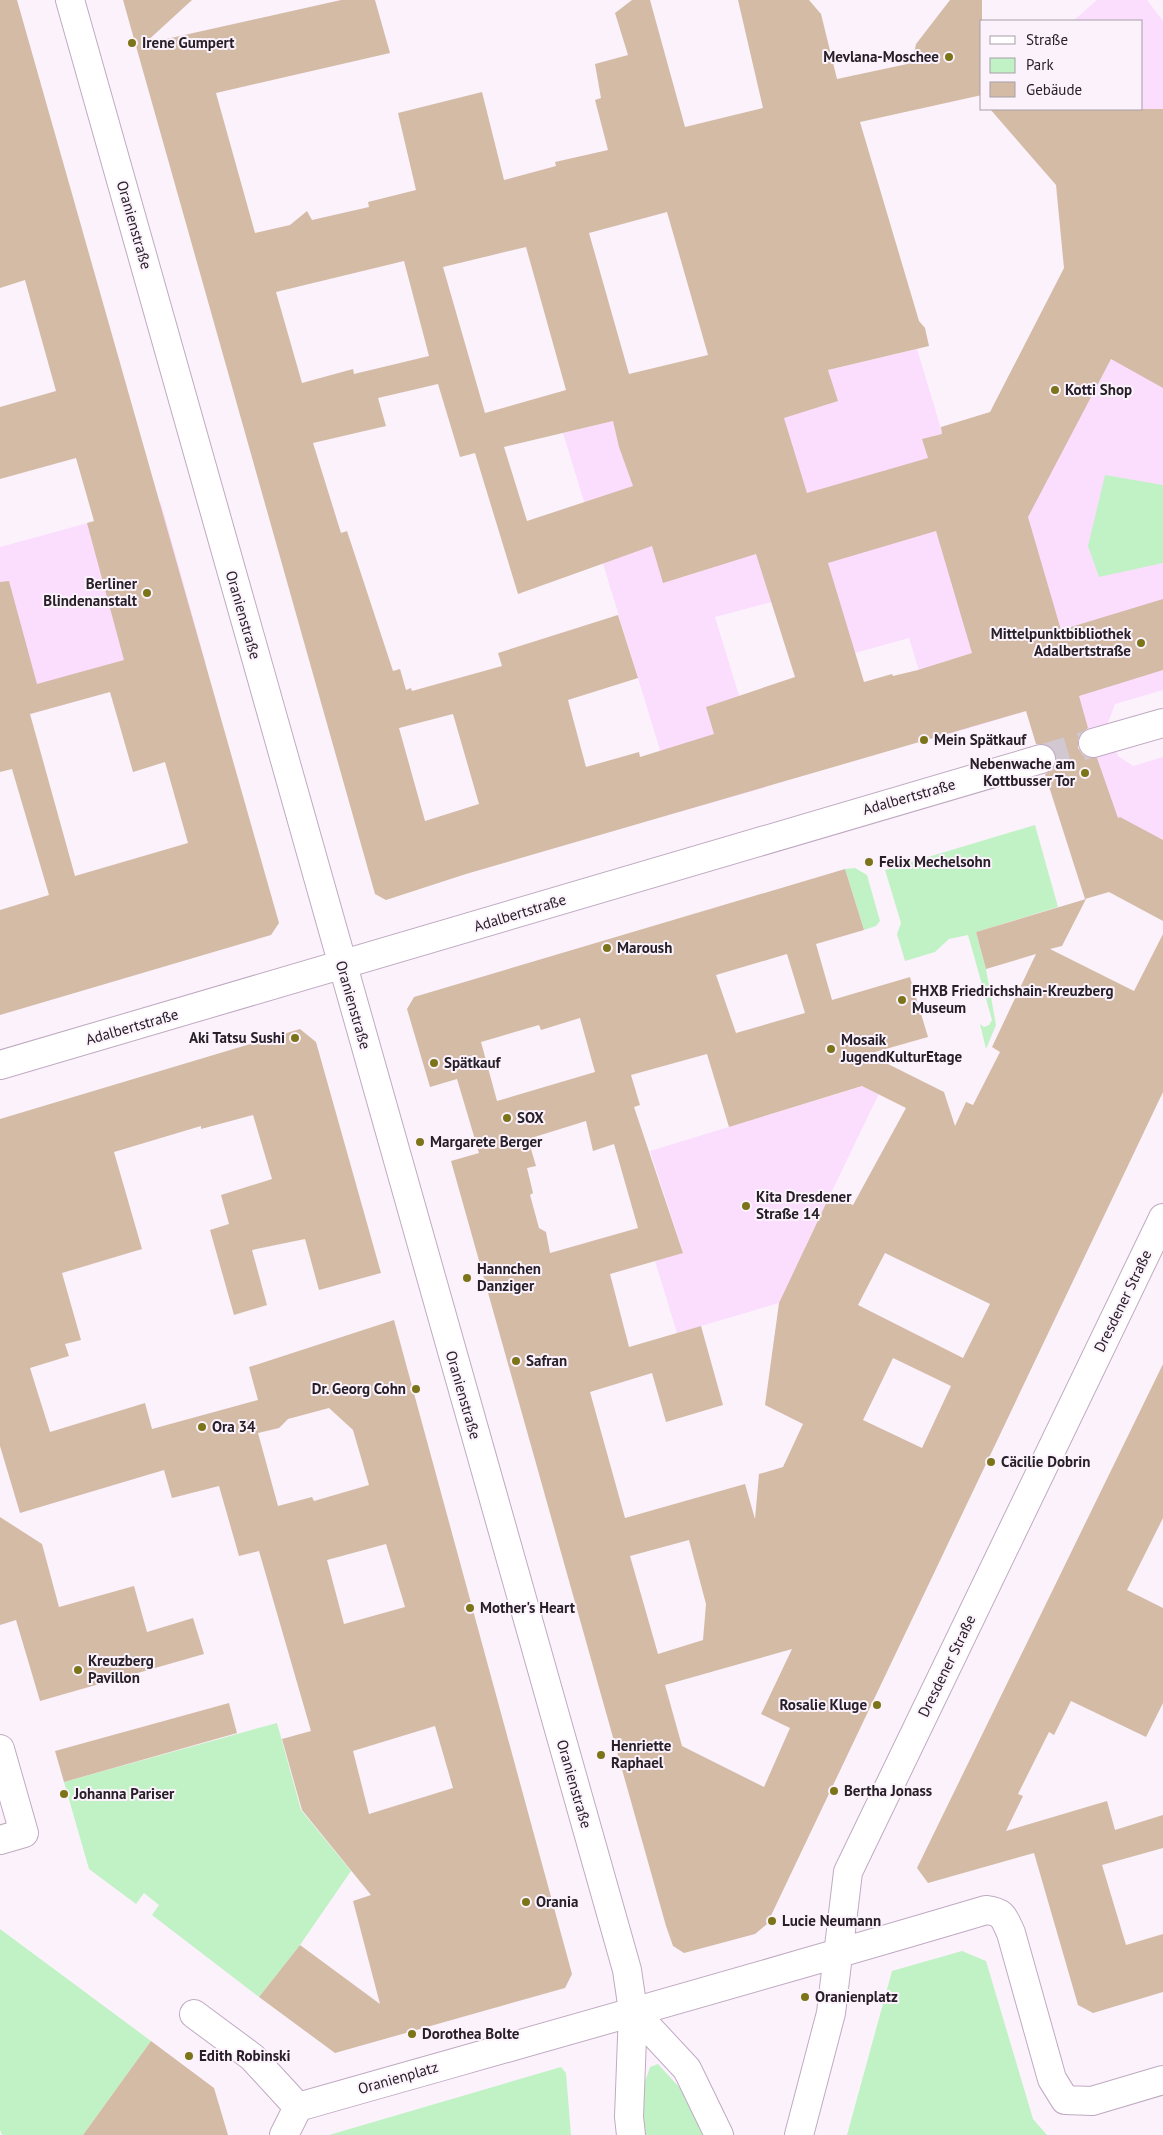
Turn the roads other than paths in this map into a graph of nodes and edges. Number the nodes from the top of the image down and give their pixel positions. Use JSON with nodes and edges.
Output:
{"nodes":[{"id":1,"x":70,"y":0,"type":"edge"},
{"id":2,"x":1163,"y":723,"type":"edge"},
{"id":3,"x":1093,"y":743,"type":"tunnel mouth"},
{"id":4,"x":1040,"y":758,"type":"tunnel mouth"},
{"id":5,"x":342,"y":966,"type":"junction"},
{"id":6,"x":0,"y":1065,"type":"edge"},
{"id":7,"x":1163,"y":1218,"type":"edge"},
{"id":8,"x":0,"y":1749,"type":"edge"},
{"id":9,"x":0,"y":1840,"type":"edge"},
{"id":10,"x":838,"y":1955,"type":"junction"},
{"id":11,"x":634,"y":2010,"type":"junction"},
{"id":12,"x":194,"y":2014,"type":"dead end"},
{"id":13,"x":1163,"y":2080,"type":"edge"},
{"id":14,"x":298,"y":2107,"type":"junction"},
{"id":15,"x":284,"y":2135,"type":"edge"},
{"id":16,"x":630,"y":2135,"type":"edge"},
{"id":17,"x":719,"y":2135,"type":"edge"},
{"id":18,"x":799,"y":2135,"type":"edge"}],
"edges":[{"from":1,"to":5,"type":"street","name":"Oranienstraße"},
{"from":2,"to":3,"type":"street"},
{"from":4,"to":5,"type":"street","name":"Adalbertstraße"},
{"from":5,"to":6,"type":"street","name":"Adalbertstraße"},
{"from":5,"to":11,"type":"street","name":"Oranienstraße"},
{"from":7,"to":10,"type":"street","name":"Dresdener Straße"},
{"from":8,"to":9,"type":"street"},
{"from":10,"to":11,"type":"street","name":"Oranienplatz"},
{"from":10,"to":13,"type":"street","name":"Oranienplatz"},
{"from":10,"to":18,"type":"street","name":"Dresdener Straße"},
{"from":11,"to":14,"type":"street","name":"Oranienplatz"},
{"from":11,"to":16,"type":"street","name":"Oranienstraße"},
{"from":11,"to":17,"type":"street"},
{"from":12,"to":14,"type":"street"},
{"from":14,"to":15,"type":"street"}]}
